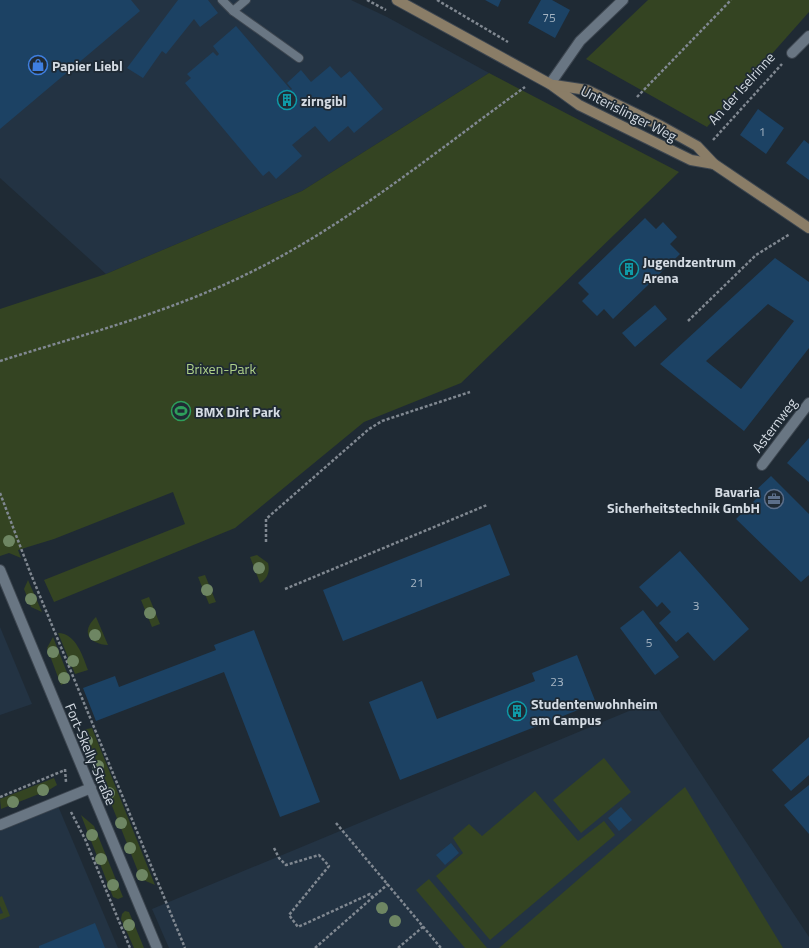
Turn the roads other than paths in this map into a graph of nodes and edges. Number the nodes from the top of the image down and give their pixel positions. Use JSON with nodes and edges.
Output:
{"nodes":[{"id":1,"x":222,"y":0,"type":"edge"},
{"id":2,"x":246,"y":0,"type":"edge"},
{"id":3,"x":397,"y":0,"type":"edge"},
{"id":4,"x":623,"y":0,"type":"edge"},
{"id":5,"x":233,"y":11,"type":"junction"},
{"id":6,"x":809,"y":36,"type":"edge"},
{"id":7,"x":792,"y":53,"type":"road end"},
{"id":8,"x":300,"y":58,"type":"dead end"},
{"id":9,"x":550,"y":84,"type":"junction"},
{"id":10,"x":714,"y":164,"type":"junction"},
{"id":11,"x":805,"y":225,"type":"edge"},
{"id":12,"x":809,"y":403,"type":"edge"},
{"id":13,"x":762,"y":465,"type":"dead end"},
{"id":14,"x":0,"y":570,"type":"edge"},
{"id":15,"x":91,"y":788,"type":"junction"},
{"id":16,"x":0,"y":825,"type":"edge"},
{"id":17,"x":157,"y":948,"type":"edge"}],
"edges":[{"from":1,"to":5,"type":"lane"},
{"from":2,"to":5,"type":"lane"},
{"from":3,"to":9,"type":"street"},
{"from":4,"to":9,"type":"street"},
{"from":5,"to":8,"type":"lane"},
{"from":6,"to":7,"type":"street","name":"An der Iselrinne"},
{"from":9,"to":10,"type":"street","name":"Unterislinger Weg"},
{"from":9,"to":10,"type":"street","name":"Unterislinger Weg"},
{"from":10,"to":11,"type":"street","name":"Unterislinger Weg"},
{"from":12,"to":13,"type":"street","name":"Asternweg"},
{"from":14,"to":15,"type":"street","name":"Fort-Skelly-Straße"},
{"from":15,"to":16,"type":"street"},
{"from":15,"to":17,"type":"street","name":"Fort-Skelly-Straße"}]}
